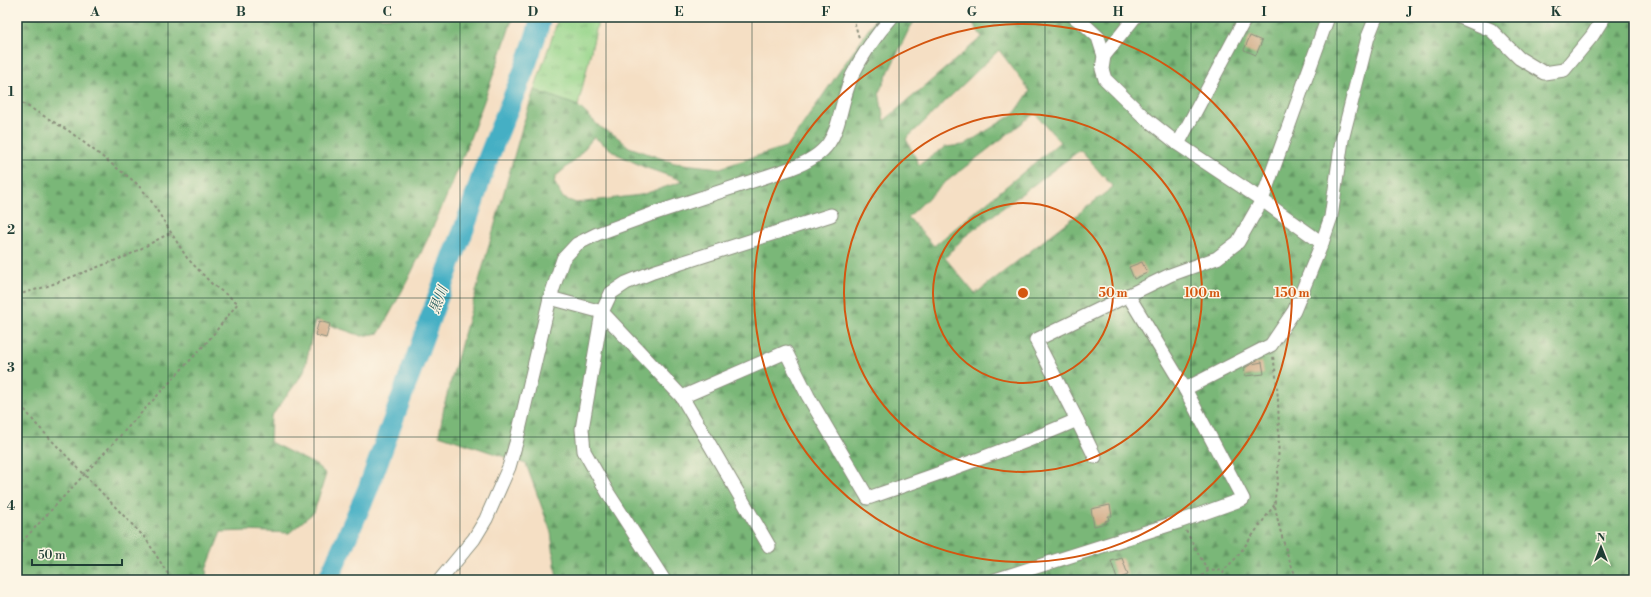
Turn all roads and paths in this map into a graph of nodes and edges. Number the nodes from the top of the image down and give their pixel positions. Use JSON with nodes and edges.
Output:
{"nodes":[{"id":1,"x":853,"y":17,"type":"edge"},
{"id":2,"x":892,"y":17,"type":"edge"},
{"id":3,"x":1074,"y":17,"type":"edge"},
{"id":4,"x":1135,"y":17,"type":"edge"},
{"id":5,"x":1246,"y":17,"type":"edge"},
{"id":6,"x":1328,"y":17,"type":"edge"},
{"id":7,"x":1376,"y":17,"type":"edge"},
{"id":8,"x":1460,"y":17,"type":"edge"},
{"id":9,"x":1604,"y":17,"type":"edge"},
{"id":10,"x":863,"y":53,"type":"junction"},
{"id":11,"x":1104,"y":56,"type":"junction"},
{"id":12,"x":17,"y":100,"type":"edge"},
{"id":13,"x":1178,"y":144,"type":"junction"},
{"id":14,"x":1262,"y":200,"type":"junction"},
{"id":15,"x":831,"y":215,"type":"dead end"},
{"id":16,"x":170,"y":233,"type":"junction"},
{"id":17,"x":1322,"y":243,"type":"junction"},
{"id":18,"x":17,"y":295,"type":"edge"},
{"id":19,"x":1128,"y":295,"type":"junction"},
{"id":20,"x":550,"y":298,"type":"junction"},
{"id":21,"x":602,"y":312,"type":"junction"},
{"id":22,"x":1271,"y":345,"type":"junction"},
{"id":23,"x":1185,"y":389,"type":"junction"},
{"id":24,"x":682,"y":398,"type":"junction"},
{"id":25,"x":17,"y":400,"type":"edge"},
{"id":26,"x":1077,"y":420,"type":"junction"},
{"id":27,"x":1095,"y":457,"type":"dead end"},
{"id":28,"x":85,"y":474,"type":"junction"},
{"id":29,"x":1275,"y":504,"type":"junction"},
{"id":30,"x":1181,"y":521,"type":"junction"},
{"id":31,"x":769,"y":546,"type":"dead end"},
{"id":32,"x":17,"y":547,"type":"edge"},
{"id":33,"x":1224,"y":570,"type":"junction"},
{"id":34,"x":1208,"y":571,"type":"junction"},
{"id":35,"x":174,"y":580,"type":"edge"},
{"id":36,"x":440,"y":580,"type":"edge"},
{"id":37,"x":664,"y":580,"type":"edge"},
{"id":38,"x":996,"y":580,"type":"edge"},
{"id":39,"x":1197,"y":580,"type":"edge"},
{"id":40,"x":1222,"y":580,"type":"edge"},
{"id":41,"x":1302,"y":580,"type":"edge"}],
"edges":[{"from":1,"to":10,"type":"path"},
{"from":2,"to":10,"type":"street"},
{"from":3,"to":11,"type":"street"},
{"from":4,"to":11,"type":"street"},
{"from":5,"to":13,"type":"street"},
{"from":6,"to":14,"type":"street"},
{"from":7,"to":17,"type":"street"},
{"from":8,"to":9,"type":"street"},
{"from":10,"to":20,"type":"street"},
{"from":11,"to":13,"type":"street"},
{"from":12,"to":16,"type":"path"},
{"from":13,"to":14,"type":"street"},
{"from":14,"to":17,"type":"street"},
{"from":14,"to":19,"type":"street"},
{"from":15,"to":21,"type":"street"},
{"from":16,"to":18,"type":"path"},
{"from":16,"to":28,"type":"path"},
{"from":17,"to":22,"type":"street"},
{"from":19,"to":23,"type":"street"},
{"from":19,"to":26,"type":"street"},
{"from":20,"to":21,"type":"street"},
{"from":20,"to":36,"type":"street"},
{"from":21,"to":24,"type":"street"},
{"from":21,"to":37,"type":"street"},
{"from":22,"to":23,"type":"street"},
{"from":22,"to":29,"type":"path"},
{"from":23,"to":30,"type":"street"},
{"from":24,"to":26,"type":"street"},
{"from":24,"to":31,"type":"street"},
{"from":25,"to":28,"type":"path"},
{"from":26,"to":27,"type":"street"},
{"from":28,"to":32,"type":"path"},
{"from":28,"to":35,"type":"path"},
{"from":29,"to":33,"type":"path"},
{"from":29,"to":41,"type":"path"},
{"from":30,"to":34,"type":"path"},
{"from":30,"to":38,"type":"street"},
{"from":33,"to":34,"type":"path"},
{"from":33,"to":40,"type":"path"},
{"from":34,"to":39,"type":"path"}]}
